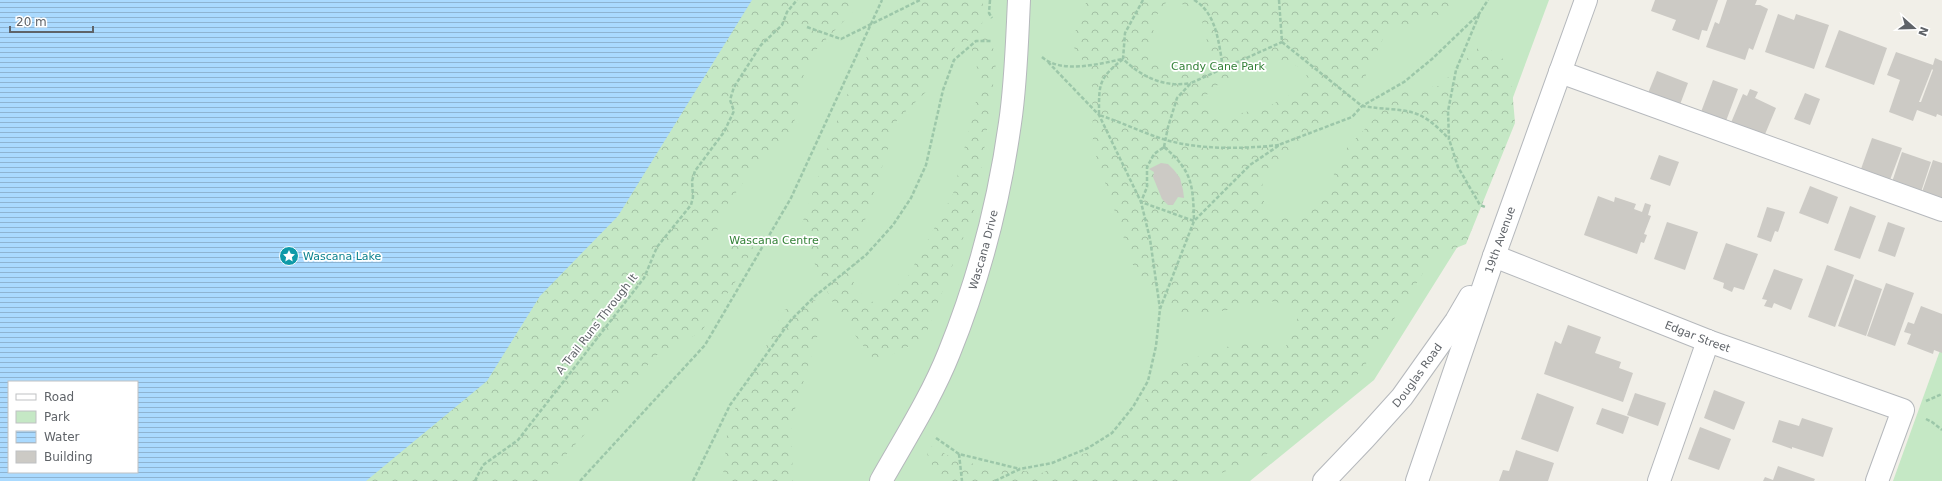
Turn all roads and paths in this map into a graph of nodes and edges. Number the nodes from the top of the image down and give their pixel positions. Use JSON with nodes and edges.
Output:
{"nodes":[{"id":1,"x":797,"y":0,"type":"edge"},
{"id":2,"x":882,"y":0,"type":"edge"},
{"id":3,"x":920,"y":0,"type":"edge"},
{"id":4,"x":1019,"y":0,"type":"edge"},
{"id":5,"x":1143,"y":0,"type":"edge"},
{"id":6,"x":1194,"y":0,"type":"edge"},
{"id":7,"x":1279,"y":0,"type":"edge"},
{"id":8,"x":1488,"y":0,"type":"edge"},
{"id":9,"x":1586,"y":0,"type":"edge"},
{"id":10,"x":1479,"y":14,"type":"junction"},
{"id":11,"x":872,"y":22,"type":"junction"},
{"id":12,"x":807,"y":27,"type":"dead end"},
{"id":13,"x":994,"y":41,"type":"dead end"},
{"id":14,"x":1282,"y":42,"type":"junction"},
{"id":15,"x":1017,"y":46,"type":"junction"},
{"id":16,"x":1123,"y":59,"type":"junction"},
{"id":17,"x":1048,"y":62,"type":"junction"},
{"id":18,"x":1223,"y":68,"type":"junction"},
{"id":19,"x":1560,"y":72,"type":"junction"},
{"id":20,"x":1191,"y":83,"type":"junction"},
{"id":21,"x":1362,"y":106,"type":"junction"},
{"id":22,"x":1099,"y":115,"type":"junction"},
{"id":23,"x":1449,"y":139,"type":"junction"},
{"id":24,"x":1164,"y":140,"type":"junction"},
{"id":25,"x":1280,"y":144,"type":"junction"},
{"id":26,"x":1164,"y":147,"type":"junction"},
{"id":27,"x":1141,"y":202,"type":"junction"},
{"id":28,"x":1942,"y":210,"type":"edge"},
{"id":29,"x":1509,"y":214,"type":"junction"},
{"id":30,"x":1194,"y":221,"type":"junction"},
{"id":31,"x":1494,"y":256,"type":"junction"},
{"id":32,"x":1160,"y":309,"type":"junction"},
{"id":33,"x":1708,"y":341,"type":"junction"},
{"id":34,"x":914,"y":422,"type":"junction"},
{"id":35,"x":959,"y":454,"type":"junction"},
{"id":36,"x":1020,"y":469,"type":"junction"},
{"id":37,"x":475,"y":481,"type":"edge"},
{"id":38,"x":580,"y":481,"type":"edge"},
{"id":39,"x":693,"y":481,"type":"edge"},
{"id":40,"x":881,"y":481,"type":"edge"},
{"id":41,"x":962,"y":481,"type":"edge"},
{"id":42,"x":995,"y":481,"type":"edge"},
{"id":43,"x":1324,"y":481,"type":"edge"},
{"id":44,"x":1417,"y":481,"type":"edge"},
{"id":45,"x":1659,"y":481,"type":"edge"},
{"id":46,"x":1877,"y":481,"type":"edge"}],
"edges":[{"from":1,"to":37,"type":"path","name":"A Trail Runs Through It"},
{"from":2,"to":11,"type":"path"},
{"from":3,"to":11,"type":"path"},
{"from":4,"to":15,"type":"street","name":"Wascana Drive"},
{"from":5,"to":16,"type":"path"},
{"from":6,"to":18,"type":"path"},
{"from":7,"to":14,"type":"path"},
{"from":8,"to":10,"type":"path"},
{"from":9,"to":19,"type":"street","name":"19th Avenue"},
{"from":10,"to":21,"type":"path"},
{"from":10,"to":23,"type":"path"},
{"from":11,"to":12,"type":"path"},
{"from":11,"to":38,"type":"path"},
{"from":13,"to":39,"type":"path"},
{"from":14,"to":18,"type":"path"},
{"from":14,"to":21,"type":"path"},
{"from":15,"to":17,"type":"path"},
{"from":15,"to":34,"type":"street","name":"Wascana Drive"},
{"from":16,"to":17,"type":"path"},
{"from":16,"to":20,"type":"path"},
{"from":16,"to":22,"type":"path"},
{"from":17,"to":22,"type":"path"},
{"from":18,"to":20,"type":"path"},
{"from":19,"to":28,"type":"street"},
{"from":19,"to":29,"type":"street","name":"19th Avenue"},
{"from":20,"to":24,"type":"path"},
{"from":21,"to":23,"type":"path"},
{"from":21,"to":25,"type":"path"},
{"from":22,"to":24,"type":"path"},
{"from":22,"to":27,"type":"path"},
{"from":23,"to":29,"type":"path"},
{"from":24,"to":25,"type":"path"},
{"from":24,"to":26,"type":"path"},
{"from":25,"to":30,"type":"path"},
{"from":26,"to":27,"type":"path"},
{"from":26,"to":30,"type":"path"},
{"from":27,"to":30,"type":"path"},
{"from":27,"to":32,"type":"path"},
{"from":29,"to":31,"type":"street","name":"19th Avenue"},
{"from":30,"to":32,"type":"path"},
{"from":31,"to":33,"type":"street","name":"Edgar Street"},
{"from":31,"to":43,"type":"street","name":"Douglas Road"},
{"from":31,"to":44,"type":"street","name":"19th Avenue"},
{"from":32,"to":36,"type":"path"},
{"from":33,"to":45,"type":"street"},
{"from":33,"to":46,"type":"street","name":"Edgar Street"},
{"from":34,"to":35,"type":"path"},
{"from":34,"to":40,"type":"street","name":"Wascana Drive"},
{"from":35,"to":36,"type":"path"},
{"from":35,"to":41,"type":"path"},
{"from":36,"to":42,"type":"path"}]}
